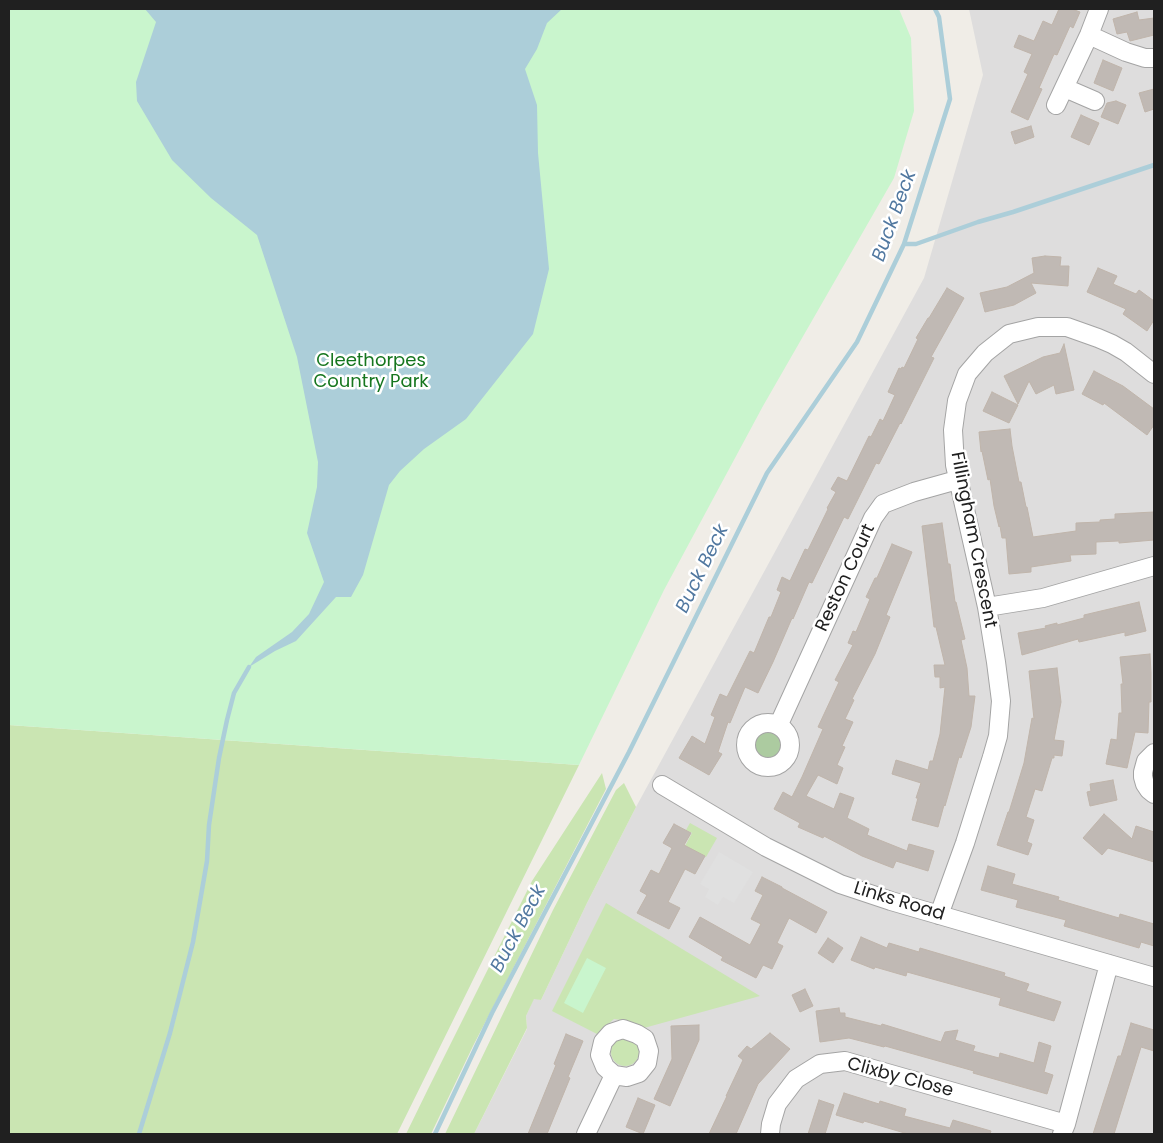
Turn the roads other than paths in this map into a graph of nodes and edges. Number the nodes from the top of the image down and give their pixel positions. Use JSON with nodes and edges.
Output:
{"nodes":[{"id":1,"x":1099,"y":9,"type":"edge"},
{"id":2,"x":1089,"y":35,"type":"junction"},
{"id":3,"x":1154,"y":58,"type":"edge"},
{"id":4,"x":1065,"y":88,"type":"junction"},
{"id":5,"x":1095,"y":101,"type":"dead end"},
{"id":6,"x":1056,"y":105,"type":"dead end"},
{"id":7,"x":1154,"y":374,"type":"edge"},
{"id":8,"x":957,"y":480,"type":"junction"},
{"id":9,"x":1154,"y":566,"type":"edge"},
{"id":10,"x":987,"y":606,"type":"junction"},
{"id":11,"x":779,"y":724,"type":"dead end"},
{"id":12,"x":1154,"y":753,"type":"edge"},
{"id":13,"x":662,"y":785,"type":"dead end"},
{"id":14,"x":1154,"y":794,"type":"edge"},
{"id":15,"x":939,"y":915,"type":"junction"},
{"id":16,"x":1109,"y":964,"type":"junction"},
{"id":17,"x":1154,"y":977,"type":"edge"},
{"id":18,"x":614,"y":1075,"type":"dead end"},
{"id":19,"x":1064,"y":1129,"type":"edge"},
{"id":20,"x":586,"y":1134,"type":"edge"},
{"id":21,"x":770,"y":1134,"type":"edge"}],
"edges":[{"from":1,"to":2,"type":"street"},
{"from":2,"to":3,"type":"street"},
{"from":2,"to":4,"type":"street"},
{"from":4,"to":5,"type":"street"},
{"from":4,"to":6,"type":"street"},
{"from":7,"to":8,"type":"street","name":"Fillingham Crescent"},
{"from":8,"to":10,"type":"street","name":"Fillingham Crescent"},
{"from":8,"to":11,"type":"street","name":"Reston Court"},
{"from":9,"to":10,"type":"street"},
{"from":10,"to":15,"type":"street","name":"Fillingham Crescent"},
{"from":12,"to":14,"type":"street"},
{"from":13,"to":15,"type":"street","name":"Links Road"},
{"from":15,"to":16,"type":"street","name":"Links Road"},
{"from":16,"to":17,"type":"street","name":"Links Road"},
{"from":16,"to":19,"type":"street"},
{"from":18,"to":20,"type":"street"},
{"from":19,"to":21,"type":"street","name":"Clixby Close"}]}
